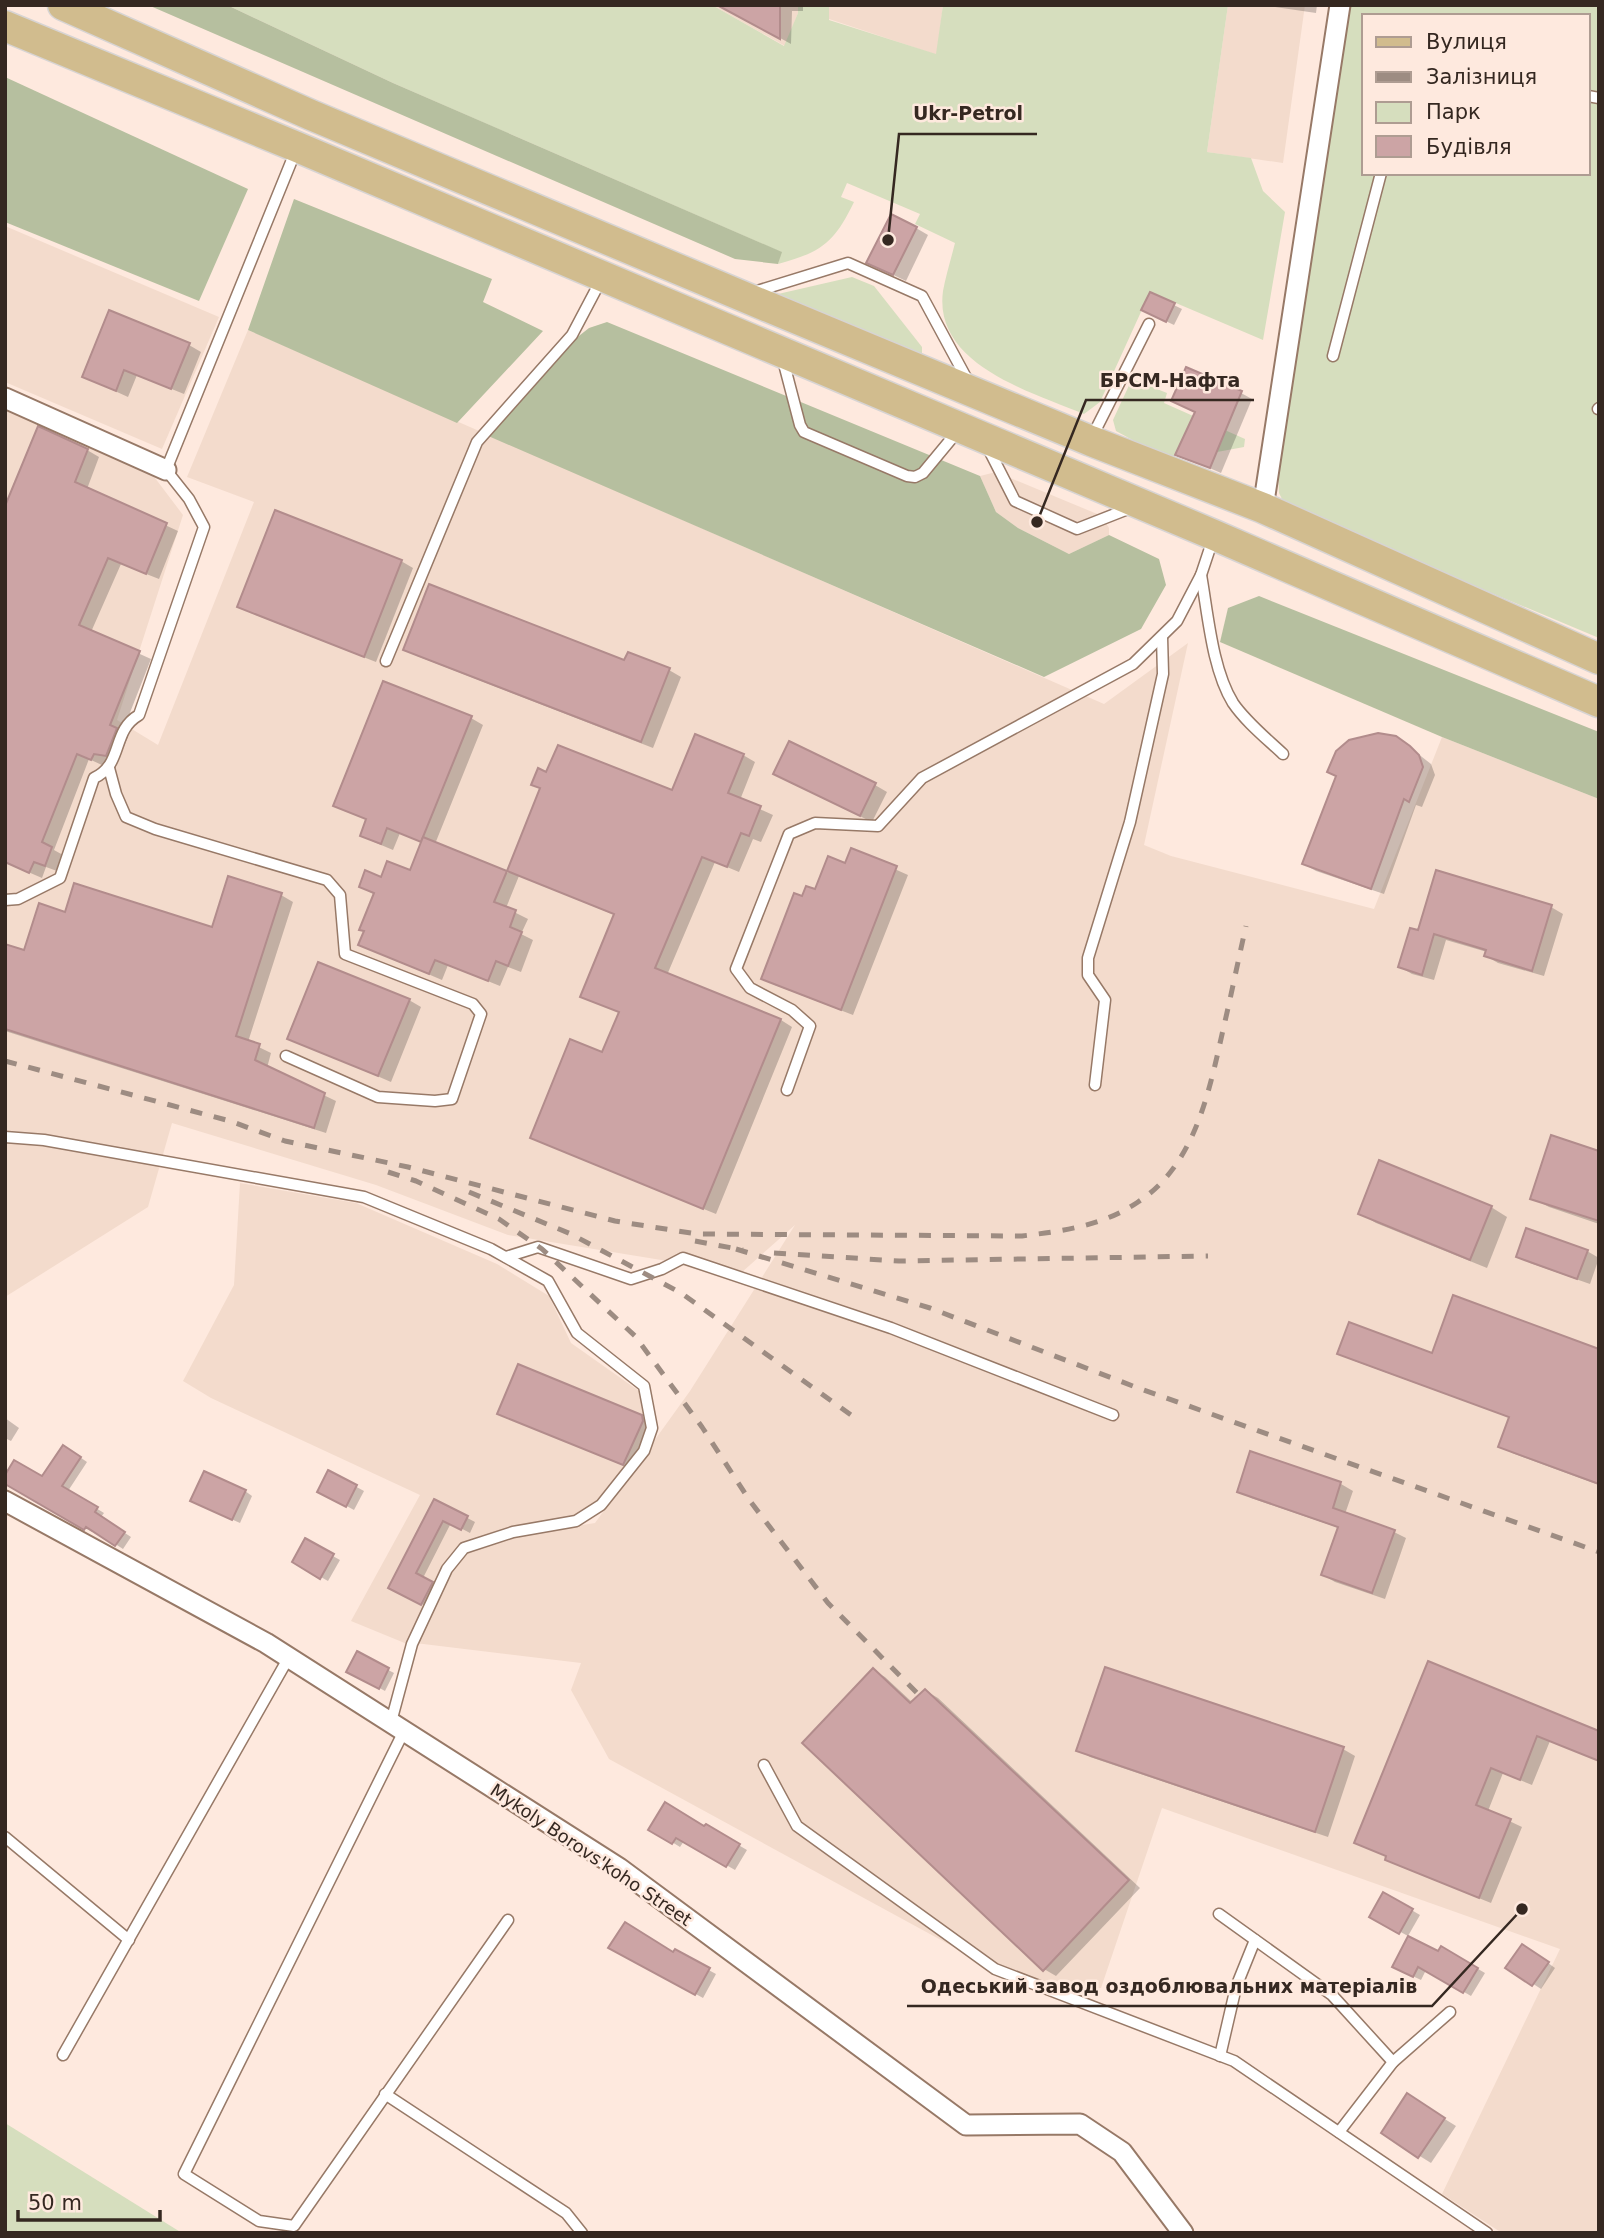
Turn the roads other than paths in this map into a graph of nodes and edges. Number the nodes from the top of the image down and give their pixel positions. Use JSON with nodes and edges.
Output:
{"nodes":[{"id":1,"x":63,"y":5,"type":"edge"},
{"id":2,"x":1339,"y":5,"type":"edge"},
{"id":3,"x":5,"y":26,"type":"edge"},
{"id":4,"x":5,"y":38,"type":"edge"},
{"id":5,"x":53,"y":45,"type":"junction"},
{"id":6,"x":297,"y":147,"type":"junction"},
{"id":7,"x":1380,"y":175,"type":"edge"},
{"id":8,"x":602,"y":276,"type":"junction"},
{"id":9,"x":742,"y":296,"type":"junction"},
{"id":10,"x":1149,"y":324,"type":"dead end"},
{"id":11,"x":781,"y":352,"type":"junction"},
{"id":12,"x":1333,"y":356,"type":"dead end"},
{"id":13,"x":974,"y":393,"type":"junction"},
{"id":14,"x":5,"y":398,"type":"edge"},
{"id":15,"x":971,"y":433,"type":"junction"},
{"id":16,"x":1091,"y":441,"type":"junction"},
{"id":17,"x":166,"y":470,"type":"junction"},
{"id":18,"x":1140,"y":504,"type":"junction"},
{"id":19,"x":1263,"y":508,"type":"junction"},
{"id":20,"x":1214,"y":535,"type":"junction"},
{"id":21,"x":1201,"y":575,"type":"junction"},
{"id":22,"x":1161,"y":637,"type":"junction"},
{"id":23,"x":1599,"y":659,"type":"edge"},
{"id":24,"x":386,"y":661,"type":"dead end"},
{"id":25,"x":1599,"y":702,"type":"edge"},
{"id":26,"x":1283,"y":754,"type":"dead end"},
{"id":27,"x":109,"y":768,"type":"junction"},
{"id":28,"x":5,"y":900,"type":"edge"},
{"id":29,"x":286,"y":1056,"type":"dead end"},
{"id":30,"x":1095,"y":1086,"type":"dead end"},
{"id":31,"x":787,"y":1090,"type":"dead end"},
{"id":32,"x":5,"y":1137,"type":"edge"},
{"id":33,"x":506,"y":1258,"type":"junction"},
{"id":34,"x":1113,"y":1415,"type":"dead end"},
{"id":35,"x":5,"y":1501,"type":"edge"},
{"id":36,"x":289,"y":1657,"type":"junction"},
{"id":37,"x":397,"y":1726,"type":"junction"},
{"id":38,"x":764,"y":1765,"type":"dead end"},
{"id":39,"x":5,"y":1837,"type":"edge"},
{"id":40,"x":1219,"y":1914,"type":"dead end"},
{"id":41,"x":508,"y":1920,"type":"dead end"},
{"id":42,"x":129,"y":1940,"type":"junction"},
{"id":43,"x":1255,"y":1940,"type":"junction"},
{"id":44,"x":1450,"y":2012,"type":"dead end"},
{"id":45,"x":64,"y":2055,"type":"dead end"},
{"id":46,"x":1220,"y":2056,"type":"junction"},
{"id":47,"x":1393,"y":2062,"type":"junction"},
{"id":48,"x":385,"y":2094,"type":"junction"},
{"id":49,"x":1339,"y":2132,"type":"junction"},
{"id":50,"x":582,"y":2233,"type":"edge"},
{"id":51,"x":1182,"y":2233,"type":"edge"},
{"id":52,"x":1487,"y":2233,"type":"edge"}],
"edges":[{"from":1,"to":9,"type":"main road"},
{"from":2,"to":19,"type":"street"},
{"from":3,"to":5,"type":"main road"},
{"from":4,"to":5,"type":"main road"},
{"from":5,"to":6,"type":"main road"},
{"from":6,"to":8,"type":"main road"},
{"from":6,"to":17,"type":"lane"},
{"from":7,"to":12,"type":"lane"},
{"from":8,"to":11,"type":"main road"},
{"from":8,"to":24,"type":"lane"},
{"from":9,"to":13,"type":"main road"},
{"from":9,"to":13,"type":"lane"},
{"from":10,"to":16,"type":"lane"},
{"from":11,"to":15,"type":"main road"},
{"from":11,"to":15,"type":"lane"},
{"from":13,"to":16,"type":"main road"},
{"from":14,"to":17,"type":"street"},
{"from":15,"to":18,"type":"main road"},
{"from":15,"to":18,"type":"lane"},
{"from":16,"to":19,"type":"main road"},
{"from":17,"to":27,"type":"lane"},
{"from":18,"to":20,"type":"main road"},
{"from":19,"to":23,"type":"main road"},
{"from":20,"to":21,"type":"lane"},
{"from":20,"to":25,"type":"main road"},
{"from":21,"to":22,"type":"lane"},
{"from":21,"to":26,"type":"lane"},
{"from":22,"to":30,"type":"lane"},
{"from":22,"to":31,"type":"lane"},
{"from":27,"to":28,"type":"lane"},
{"from":27,"to":29,"type":"lane"},
{"from":32,"to":33,"type":"lane"},
{"from":33,"to":34,"type":"lane"},
{"from":33,"to":37,"type":"lane"},
{"from":35,"to":36,"type":"street","name":"Mykoly Borovs'koho Street"},
{"from":36,"to":37,"type":"street","name":"Mykoly Borovs'koho Street"},
{"from":36,"to":42,"type":"lane"},
{"from":37,"to":48,"type":"lane"},
{"from":37,"to":51,"type":"street","name":"Mykoly Borovs'koho Street"},
{"from":38,"to":46,"type":"lane"},
{"from":39,"to":42,"type":"lane"},
{"from":40,"to":43,"type":"lane"},
{"from":41,"to":48,"type":"lane"},
{"from":42,"to":45,"type":"lane"},
{"from":43,"to":46,"type":"lane"},
{"from":43,"to":47,"type":"lane"},
{"from":44,"to":47,"type":"lane"},
{"from":46,"to":49,"type":"lane"},
{"from":47,"to":49,"type":"lane"},
{"from":48,"to":50,"type":"lane"},
{"from":49,"to":52,"type":"lane"}]}
